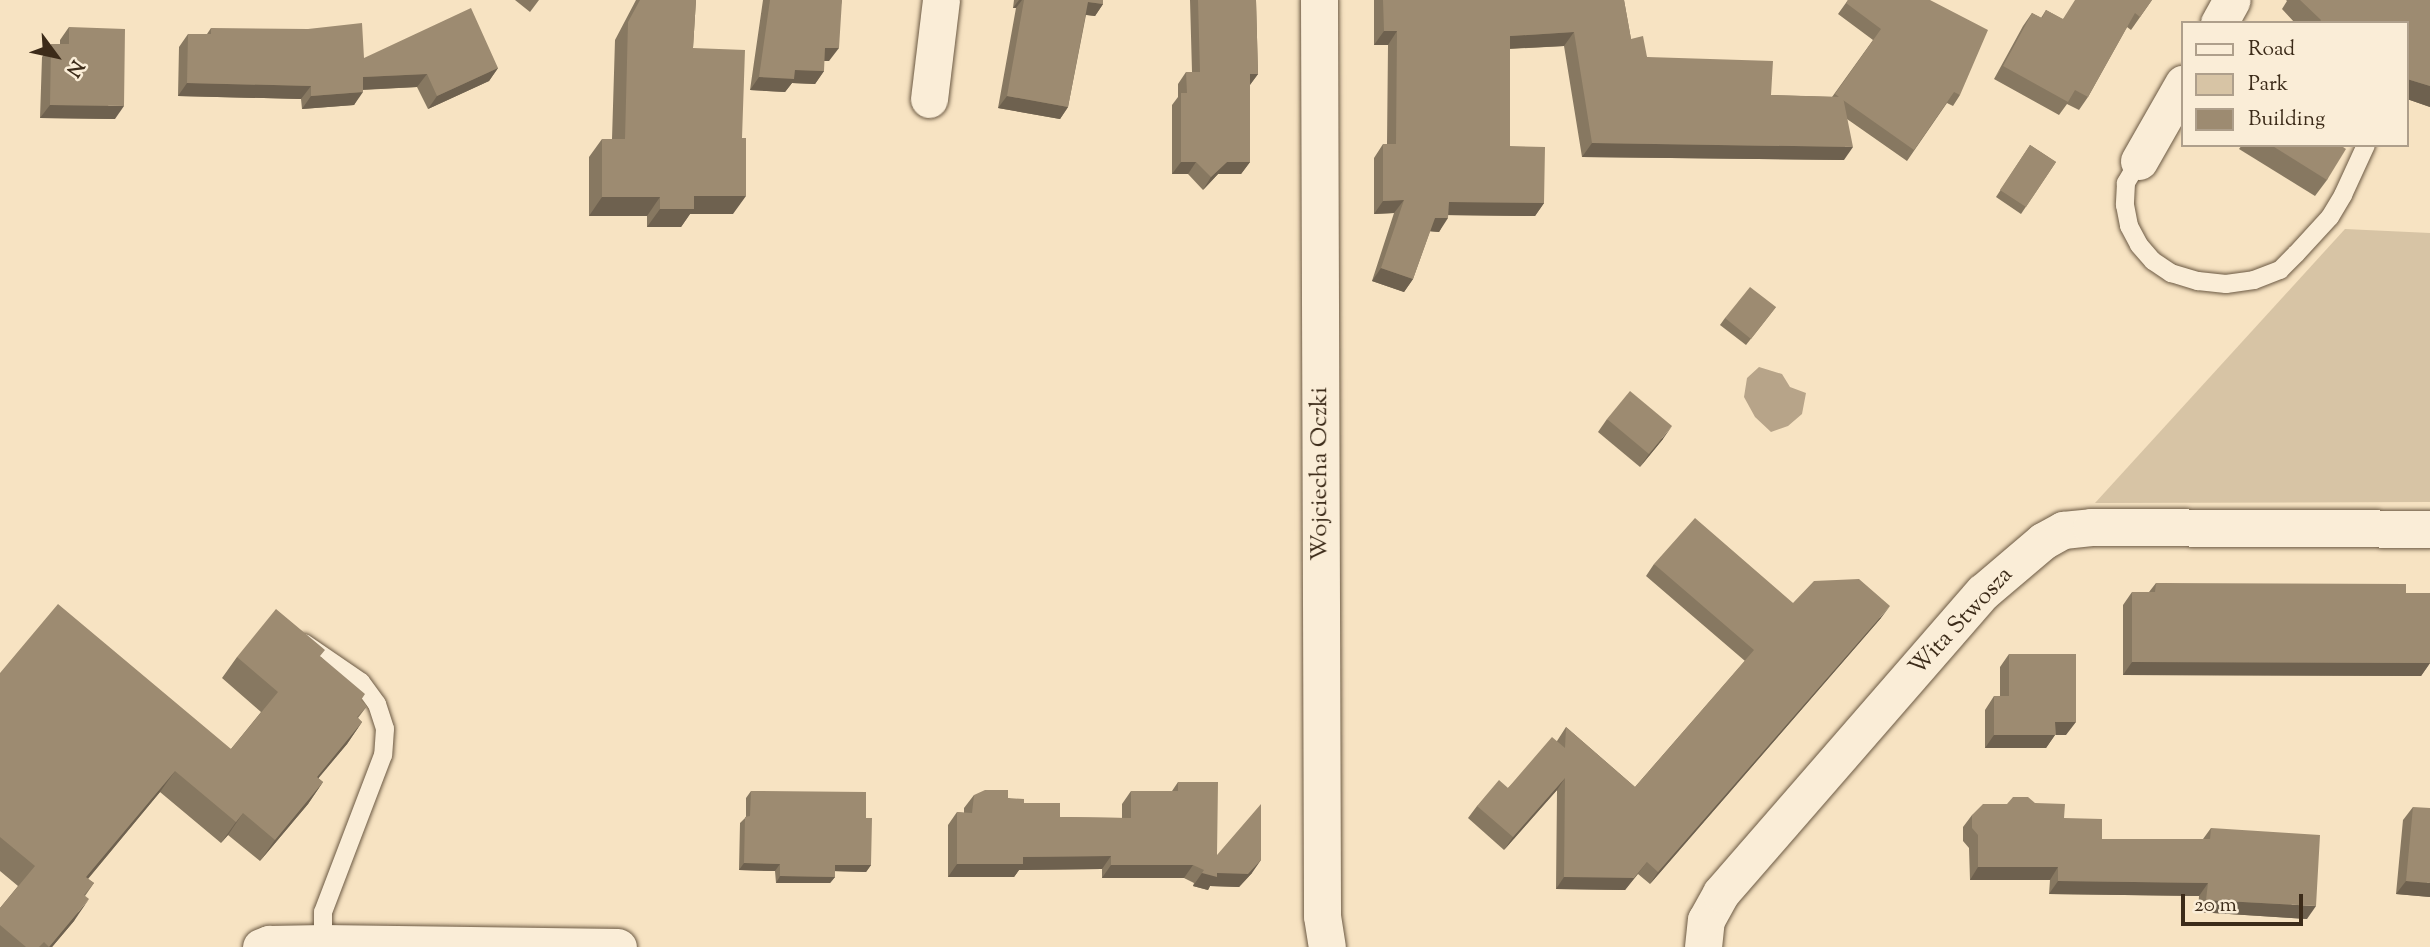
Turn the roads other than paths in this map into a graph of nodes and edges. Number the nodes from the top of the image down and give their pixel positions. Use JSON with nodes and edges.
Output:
{"nodes":[{"id":1,"x":940,"y":0,"type":"edge"},
{"id":2,"x":1319,"y":0,"type":"edge"},
{"id":3,"x":2232,"y":0,"type":"edge"},
{"id":4,"x":2220,"y":21,"type":"edge"},
{"id":5,"x":2182,"y":86,"type":"edge"},
{"id":6,"x":929,"y":99,"type":"dead end"},
{"id":7,"x":2364,"y":147,"type":"edge"},
{"id":8,"x":2139,"y":161,"type":"joint"},
{"id":9,"x":2430,"y":529,"type":"edge"},
{"id":10,"x":286,"y":631,"type":"edge"},
{"id":11,"x":323,"y":943,"type":"junction"},
{"id":12,"x":261,"y":947,"type":"edge"},
{"id":13,"x":618,"y":947,"type":"edge"},
{"id":14,"x":1327,"y":947,"type":"edge"},
{"id":15,"x":1703,"y":947,"type":"edge"}],
"edges":[{"from":1,"to":6,"type":"street"},
{"from":2,"to":14,"type":"street","name":"Wojciecha Oczki"},
{"from":3,"to":4,"type":"street"},
{"from":5,"to":8,"type":"street"},
{"from":7,"to":8,"type":"lane"},
{"from":9,"to":15,"type":"street","name":"Wita Stwosza"},
{"from":10,"to":11,"type":"lane"},
{"from":11,"to":12,"type":"street"},
{"from":11,"to":13,"type":"street"}]}
